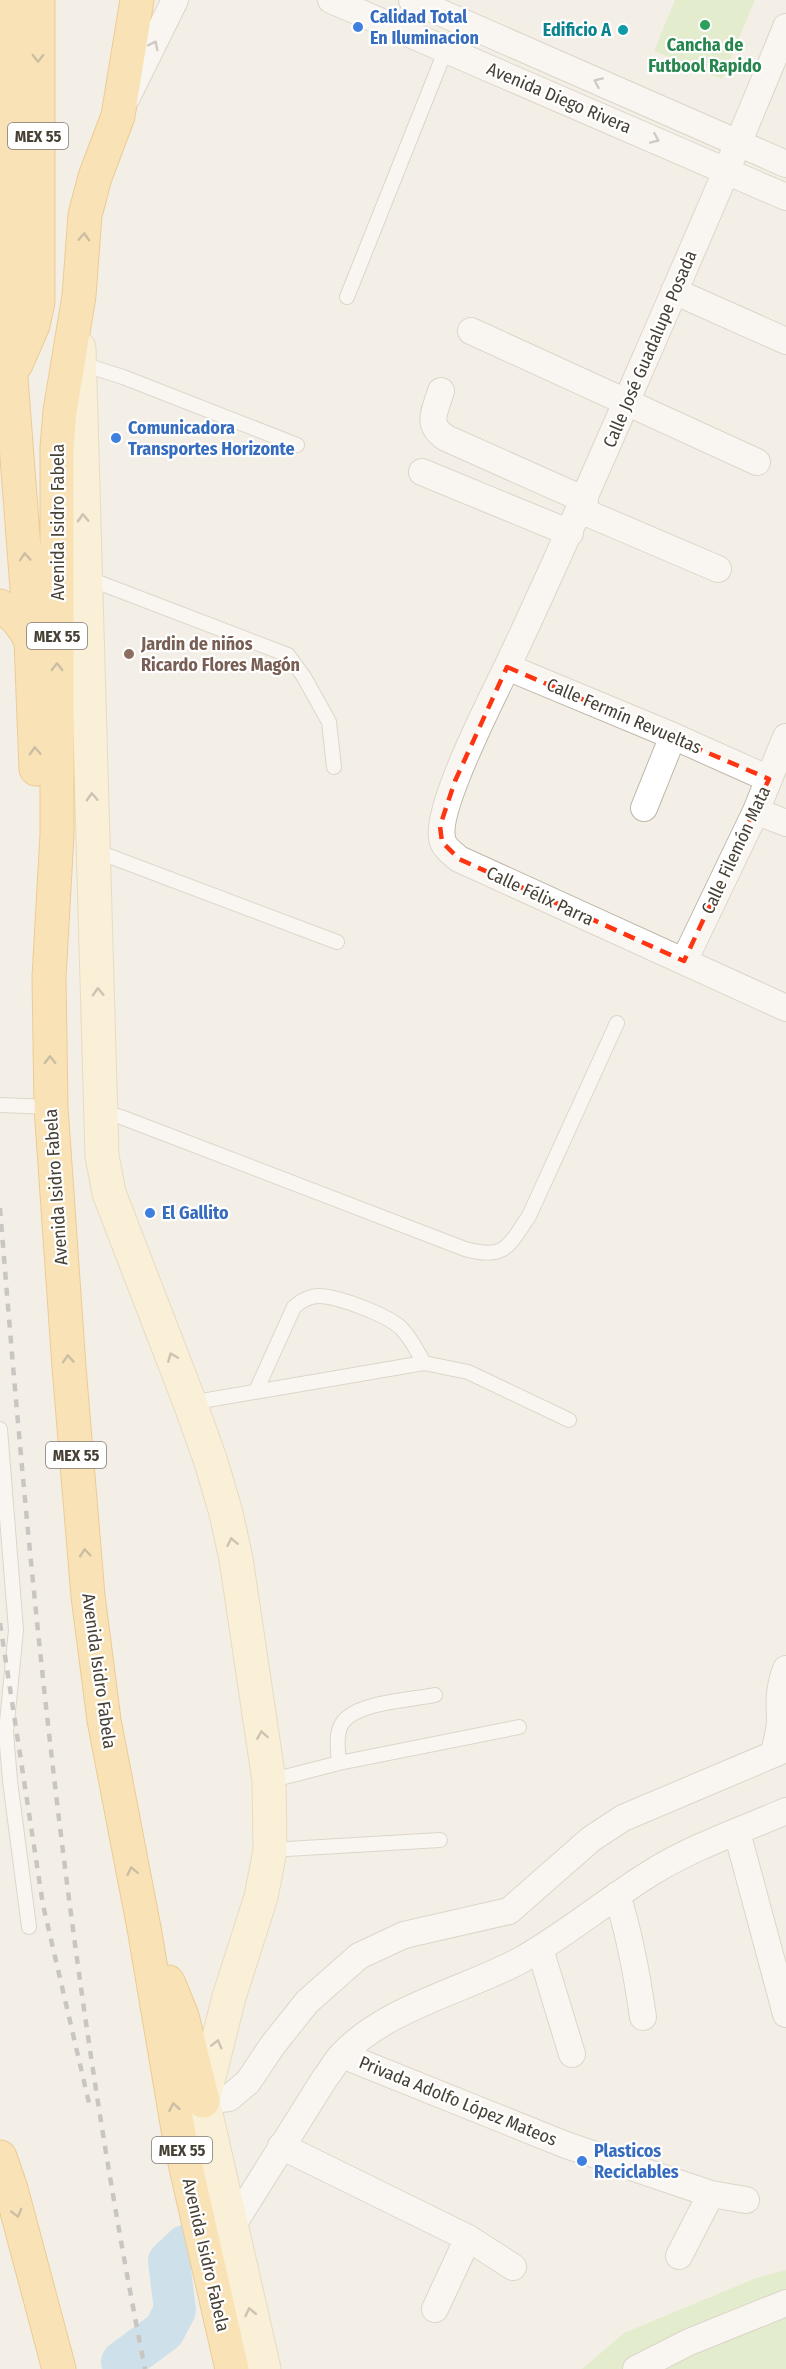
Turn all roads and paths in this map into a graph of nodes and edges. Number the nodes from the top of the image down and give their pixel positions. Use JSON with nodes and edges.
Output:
{"nodes":[{"id":1,"x":8,"y":0,"type":"edge"},
{"id":2,"x":38,"y":0,"type":"edge"},
{"id":3,"x":137,"y":0,"type":"edge"},
{"id":4,"x":175,"y":0,"type":"edge"},
{"id":5,"x":331,"y":0,"type":"edge"},
{"id":6,"x":412,"y":0,"type":"edge"},
{"id":7,"x":786,"y":27,"type":"edge"},
{"id":8,"x":446,"y":49,"type":"junction"},
{"id":9,"x":118,"y":116,"type":"junction"},
{"id":10,"x":739,"y":144,"type":"junction"},
{"id":11,"x":786,"y":164,"type":"edge"},
{"id":12,"x":728,"y":170,"type":"junction"},
{"id":13,"x":786,"y":197,"type":"edge"},
{"id":14,"x":674,"y":291,"type":"junction"},
{"id":15,"x":79,"y":296,"type":"junction"},
{"id":16,"x":347,"y":297,"type":"dead end"},
{"id":17,"x":471,"y":331,"type":"dead end"},
{"id":18,"x":786,"y":341,"type":"edge"},
{"id":19,"x":79,"y":363,"type":"junction"},
{"id":20,"x":5,"y":390,"type":"edge"},
{"id":21,"x":441,"y":391,"type":"dead end"},
{"id":22,"x":628,"y":402,"type":"junction"},
{"id":23,"x":297,"y":445,"type":"dead end"},
{"id":24,"x":757,"y":462,"type":"dead end"},
{"id":25,"x":422,"y":472,"type":"dead end"},
{"id":26,"x":578,"y":514,"type":"junction"},
{"id":27,"x":718,"y":569,"type":"dead end"},
{"id":28,"x":85,"y":577,"type":"junction"},
{"id":29,"x":0,"y":606,"type":"edge"},
{"id":30,"x":31,"y":641,"type":"junction"},
{"id":31,"x":507,"y":668,"type":"junction"},
{"id":32,"x":674,"y":736,"type":"junction"},
{"id":33,"x":786,"y":737,"type":"edge"},
{"id":34,"x":334,"y":767,"type":"dead end"},
{"id":35,"x":769,"y":779,"type":"junction"},
{"id":36,"x":644,"y":808,"type":"dead end"},
{"id":37,"x":756,"y":811,"type":"junction"},
{"id":38,"x":786,"y":823,"type":"edge"},
{"id":39,"x":93,"y":850,"type":"junction"},
{"id":40,"x":337,"y":942,"type":"dead end"},
{"id":41,"x":684,"y":961,"type":"junction"},
{"id":42,"x":49,"y":977,"type":"junction"},
{"id":43,"x":786,"y":1008,"type":"edge"},
{"id":44,"x":617,"y":1023,"type":"dead end"},
{"id":45,"x":0,"y":1105,"type":"edge"},
{"id":46,"x":51,"y":1107,"type":"junction"},
{"id":47,"x":102,"y":1112,"type":"junction"},
{"id":48,"x":424,"y":1363,"type":"junction"},
{"id":49,"x":256,"y":1390,"type":"junction"},
{"id":50,"x":190,"y":1403,"type":"junction"},
{"id":51,"x":569,"y":1420,"type":"dead end"},
{"id":52,"x":0,"y":1429,"type":"edge"},
{"id":53,"x":786,"y":1669,"type":"edge"},
{"id":54,"x":435,"y":1695,"type":"dead end"},
{"id":55,"x":519,"y":1727,"type":"dead end"},
{"id":56,"x":780,"y":1751,"type":"edge"},
{"id":57,"x":339,"y":1763,"type":"junction"},
{"id":58,"x":269,"y":1781,"type":"junction"},
{"id":59,"x":786,"y":1811,"type":"edge"},
{"id":60,"x":737,"y":1832,"type":"junction"},
{"id":61,"x":440,"y":1840,"type":"dead end"},
{"id":62,"x":270,"y":1850,"type":"junction"},
{"id":63,"x":617,"y":1895,"type":"junction"},
{"id":64,"x":29,"y":1926,"type":"dead end"},
{"id":65,"x":144,"y":1928,"type":"junction"},
{"id":66,"x":540,"y":1949,"type":"junction"},
{"id":67,"x":786,"y":2014,"type":"edge"},
{"id":68,"x":643,"y":2017,"type":"dead end"},
{"id":69,"x":572,"y":2054,"type":"dead end"},
{"id":70,"x":342,"y":2055,"type":"junction"},
{"id":71,"x":203,"y":2101,"type":"junction"},
{"id":72,"x":281,"y":2146,"type":"junction"},
{"id":73,"x":0,"y":2157,"type":"edge"},
{"id":74,"x":711,"y":2194,"type":"junction"},
{"id":75,"x":746,"y":2200,"type":"dead end"},
{"id":76,"x":231,"y":2228,"type":"junction"},
{"id":77,"x":468,"y":2238,"type":"junction"},
{"id":78,"x":679,"y":2256,"type":"dead end"},
{"id":79,"x":513,"y":2266,"type":"dead end"},
{"id":80,"x":786,"y":2303,"type":"edge"},
{"id":81,"x":435,"y":2309,"type":"dead end"},
{"id":82,"x":59,"y":2369,"type":"edge"},
{"id":83,"x":232,"y":2369,"type":"edge"},
{"id":84,"x":264,"y":2369,"type":"edge"},
{"id":85,"x":636,"y":2369,"type":"edge"}],
"edges":[{"from":1,"to":20,"type":"highway"},
{"from":2,"to":20,"type":"highway","number":"MEX 55","one_way":true},
{"from":3,"to":9,"type":"highway","name":"Avenida Isidro Fabela","number":"MEX 55"},
{"from":9,"to":4,"type":"street","one_way":true},
{"from":5,"to":8,"type":"street","name":"Avenida Diego Rivera"},
{"from":10,"to":6,"type":"street","name":"Avenida Diego Rivera","one_way":true},
{"from":7,"to":10,"type":"street","name":"Calle José Guadalupe Posada"},
{"from":8,"to":12,"type":"street","name":"Avenida Diego Rivera","one_way":true},
{"from":8,"to":16,"type":"lane"},
{"from":15,"to":9,"type":"highway","name":"Avenida Isidro Fabela","number":"MEX 55","one_way":true},
{"from":10,"to":11,"type":"street","name":"Avenida Diego Rivera"},
{"from":10,"to":12,"type":"street","name":"Calle José Guadalupe Posada"},
{"from":12,"to":13,"type":"street","name":"Avenida Diego Rivera"},
{"from":12,"to":14,"type":"street","name":"Calle José Guadalupe Posada"},
{"from":14,"to":18,"type":"street"},
{"from":14,"to":22,"type":"street","name":"Calle José Guadalupe Posada"},
{"from":15,"to":19,"type":"main road","number":"MEX 55"},
{"from":42,"to":15,"type":"highway","name":"Avenida Isidro Fabela","number":"MEX 55","one_way":true},
{"from":17,"to":22,"type":"street"},
{"from":19,"to":23,"type":"lane"},
{"from":28,"to":19,"type":"main road","number":"MEX 55","one_way":true},
{"from":30,"to":20,"type":"highway","one_way":true},
{"from":21,"to":26,"type":"street"},
{"from":22,"to":24,"type":"street"},
{"from":22,"to":26,"type":"street","name":"Calle José Guadalupe Posada"},
{"from":25,"to":26,"type":"street"},
{"from":26,"to":27,"type":"street"},
{"from":26,"to":31,"type":"street","name":"Calle José Guadalupe Posada"},
{"from":28,"to":34,"type":"lane"},
{"from":39,"to":28,"type":"main road","number":"MEX 55","one_way":true},
{"from":29,"to":30,"type":"highway"},
{"from":42,"to":30,"type":"highway","one_way":true},
{"from":31,"to":32,"type":"street","name":"Calle Fermín Revueltas"},
{"from":31,"to":41,"type":"street","name":"Calle Félix Parra"},
{"from":32,"to":35,"type":"street","name":"Calle Fermín Revueltas"},
{"from":32,"to":36,"type":"street"},
{"from":33,"to":35,"type":"street","name":"Calle Filemón Mata"},
{"from":35,"to":37,"type":"street","name":"Calle Filemón Mata"},
{"from":37,"to":38,"type":"street"},
{"from":37,"to":41,"type":"street","name":"Calle Filemón Mata"},
{"from":39,"to":40,"type":"lane"},
{"from":47,"to":39,"type":"main road","number":"MEX 55","one_way":true},
{"from":41,"to":43,"type":"street","name":"Calle Félix Parra"},
{"from":46,"to":42,"type":"highway","name":"Avenida Isidro Fabela","number":"MEX 55","one_way":true},
{"from":44,"to":47,"type":"lane"},
{"from":45,"to":46,"type":"lane"},
{"from":65,"to":46,"type":"highway","name":"Avenida Isidro Fabela","number":"MEX 55","one_way":true},
{"from":50,"to":47,"type":"main road","number":"MEX 55","one_way":true},
{"from":48,"to":49,"type":"lane"},
{"from":48,"to":49,"type":"lane"},
{"from":48,"to":51,"type":"lane"},
{"from":49,"to":50,"type":"lane"},
{"from":58,"to":50,"type":"main road","number":"MEX 55","one_way":true},
{"from":52,"to":64,"type":"lane"},
{"from":53,"to":56,"type":"street"},
{"from":54,"to":57,"type":"lane"},
{"from":55,"to":57,"type":"lane"},
{"from":56,"to":71,"type":"street"},
{"from":57,"to":58,"type":"lane"},
{"from":58,"to":62,"type":"main road","number":"MEX 55"},
{"from":59,"to":60,"type":"street"},
{"from":60,"to":63,"type":"street"},
{"from":60,"to":67,"type":"street"},
{"from":61,"to":62,"type":"lane"},
{"from":71,"to":62,"type":"main road","number":"MEX 55","one_way":true},
{"from":63,"to":66,"type":"street"},
{"from":63,"to":68,"type":"street"},
{"from":65,"to":71,"type":"highway"},
{"from":83,"to":65,"type":"highway","name":"Avenida Isidro Fabela","number":"MEX 55","one_way":true},
{"from":66,"to":69,"type":"street"},
{"from":66,"to":70,"type":"street"},
{"from":70,"to":72,"type":"street"},
{"from":70,"to":74,"type":"street","name":"Privada Adolfo López Mateos"},
{"from":71,"to":76,"type":"main road","name":"Avenida Isidro Fabela","number":"MEX 55"},
{"from":72,"to":76,"type":"street"},
{"from":72,"to":77,"type":"street"},
{"from":73,"to":82,"type":"highway","one_way":true},
{"from":74,"to":75,"type":"street","name":"Privada Adolfo López Mateos"},
{"from":74,"to":78,"type":"street"},
{"from":84,"to":76,"type":"main road","name":"Avenida Isidro Fabela","number":"MEX 55","one_way":true},
{"from":77,"to":79,"type":"street"},
{"from":77,"to":81,"type":"street"},
{"from":80,"to":85,"type":"street"}]}
